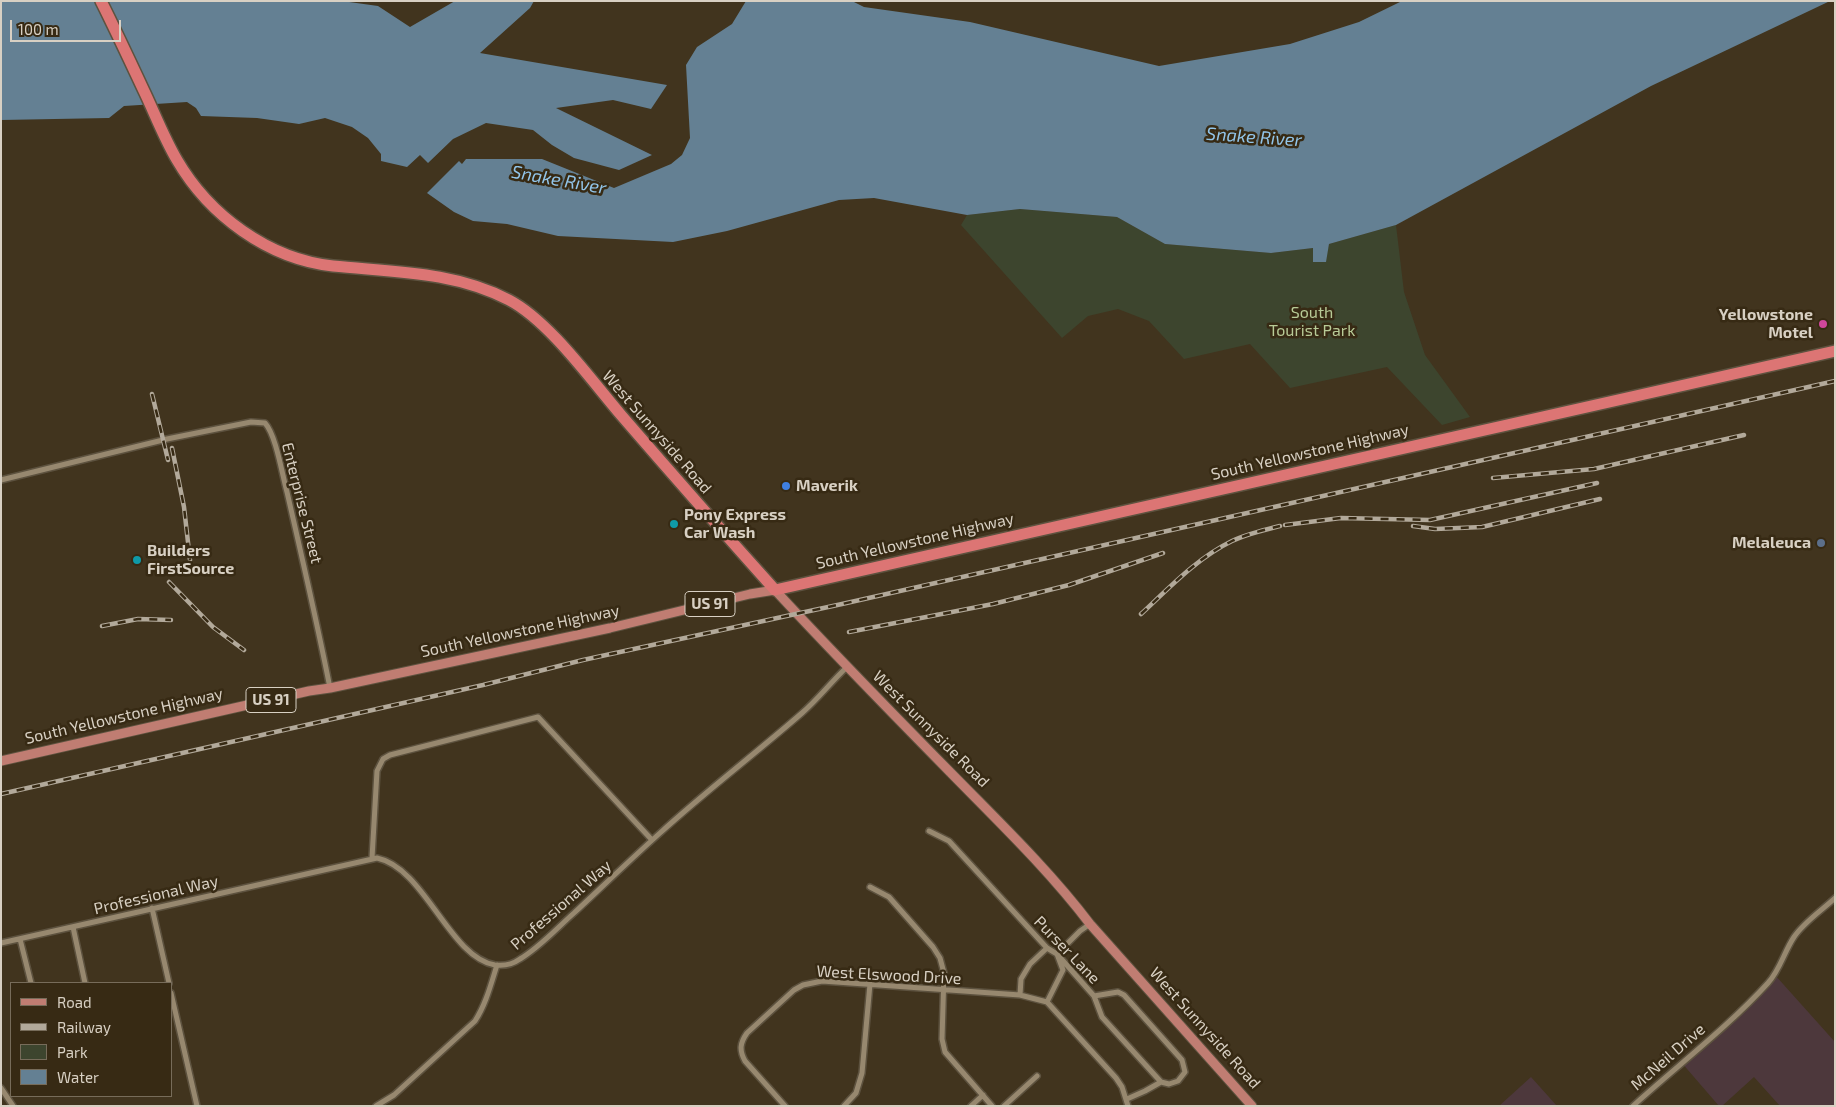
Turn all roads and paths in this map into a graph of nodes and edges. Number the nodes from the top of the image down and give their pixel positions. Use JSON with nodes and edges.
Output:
{"nodes":[{"id":1,"x":102,"y":1,"type":"edge"},
{"id":2,"x":1835,"y":351,"type":"edge"},
{"id":3,"x":1,"y":480,"type":"edge"},
{"id":4,"x":775,"y":590,"type":"junction"},
{"id":5,"x":847,"y":667,"type":"junction"},
{"id":6,"x":330,"y":688,"type":"junction"},
{"id":7,"x":1,"y":761,"type":"edge"},
{"id":8,"x":929,"y":831,"type":"dead end"},
{"id":9,"x":652,"y":840,"type":"junction"},
{"id":10,"x":372,"y":858,"type":"junction"},
{"id":11,"x":870,"y":887,"type":"dead end"},
{"id":12,"x":1835,"y":898,"type":"edge"},
{"id":13,"x":152,"y":908,"type":"junction"},
{"id":14,"x":1090,"y":924,"type":"junction"},
{"id":15,"x":73,"y":927,"type":"junction"},
{"id":16,"x":20,"y":939,"type":"junction"},
{"id":17,"x":1,"y":943,"type":"edge"},
{"id":18,"x":1047,"y":948,"type":"junction"},
{"id":19,"x":1057,"y":954,"type":"junction"},
{"id":20,"x":496,"y":965,"type":"junction"},
{"id":21,"x":31,"y":982,"type":"edge"},
{"id":22,"x":85,"y":982,"type":"edge"},
{"id":23,"x":169,"y":982,"type":"edge"},
{"id":24,"x":870,"y":984,"type":"junction"},
{"id":25,"x":943,"y":991,"type":"junction"},
{"id":26,"x":1020,"y":995,"type":"junction"},
{"id":27,"x":1094,"y":996,"type":"junction"},
{"id":28,"x":172,"y":997,"type":"edge"},
{"id":29,"x":1047,"y":1002,"type":"junction"},
{"id":30,"x":1037,"y":1076,"type":"dead end"},
{"id":31,"x":1161,"y":1082,"type":"junction"},
{"id":32,"x":1,"y":1088,"type":"edge"},
{"id":33,"x":983,"y":1095,"type":"junction"},
{"id":34,"x":1127,"y":1099,"type":"junction"},
{"id":35,"x":14,"y":1106,"type":"edge"},
{"id":36,"x":197,"y":1106,"type":"edge"},
{"id":37,"x":376,"y":1106,"type":"edge"},
{"id":38,"x":786,"y":1106,"type":"edge"},
{"id":39,"x":844,"y":1106,"type":"edge"},
{"id":40,"x":971,"y":1106,"type":"edge"},
{"id":41,"x":992,"y":1106,"type":"edge"},
{"id":42,"x":1004,"y":1106,"type":"edge"},
{"id":43,"x":1128,"y":1106,"type":"edge"},
{"id":44,"x":1252,"y":1106,"type":"edge"},
{"id":45,"x":1633,"y":1106,"type":"edge"}],
"edges":[{"from":1,"to":4,"type":"highway","name":"West Sunnyside Road"},
{"from":2,"to":4,"type":"highway","name":"South Yellowstone Highway"},
{"from":3,"to":6,"type":"street","name":"Enterprise Street"},
{"from":4,"to":5,"type":"main road","name":"West Sunnyside Road"},
{"from":4,"to":6,"type":"main road","name":"South Yellowstone Highway","number":"US 91"},
{"from":5,"to":9,"type":"street","name":"Professional Way"},
{"from":5,"to":14,"type":"main road","name":"West Sunnyside Road"},
{"from":6,"to":7,"type":"main road","name":"South Yellowstone Highway","number":"US 91"},
{"from":8,"to":18,"type":"street","name":"Purser Lane"},
{"from":9,"to":10,"type":"street"},
{"from":9,"to":20,"type":"street","name":"Professional Way"},
{"from":10,"to":13,"type":"street","name":"Professional Way"},
{"from":10,"to":20,"type":"street","name":"Professional Way"},
{"from":11,"to":25,"type":"street"},
{"from":12,"to":45,"type":"street","name":"McNeil Drive"},
{"from":13,"to":15,"type":"street","name":"Professional Way"},
{"from":13,"to":23,"type":"street"},
{"from":14,"to":19,"type":"street"},
{"from":14,"to":44,"type":"main road","name":"West Sunnyside Road"},
{"from":15,"to":16,"type":"street","name":"Professional Way"},
{"from":15,"to":22,"type":"street"},
{"from":16,"to":17,"type":"street","name":"Professional Way"},
{"from":16,"to":21,"type":"street"},
{"from":18,"to":19,"type":"street","name":"Purser Lane"},
{"from":18,"to":26,"type":"street"},
{"from":19,"to":27,"type":"street","name":"Purser Lane"},
{"from":19,"to":29,"type":"street"},
{"from":20,"to":37,"type":"street"},
{"from":24,"to":25,"type":"street","name":"West Elswood Drive"},
{"from":24,"to":38,"type":"street","name":"West Elswood Drive"},
{"from":24,"to":39,"type":"street"},
{"from":25,"to":26,"type":"street","name":"West Elswood Drive"},
{"from":25,"to":33,"type":"street"},
{"from":26,"to":29,"type":"street","name":"West Elswood Drive"},
{"from":27,"to":31,"type":"street"},
{"from":27,"to":31,"type":"street","name":"Purser Lane"},
{"from":28,"to":36,"type":"street"},
{"from":29,"to":34,"type":"street"},
{"from":30,"to":42,"type":"street"},
{"from":31,"to":34,"type":"street"},
{"from":32,"to":35,"type":"street"},
{"from":33,"to":40,"type":"street"},
{"from":33,"to":41,"type":"street"},
{"from":34,"to":43,"type":"street"}]}
